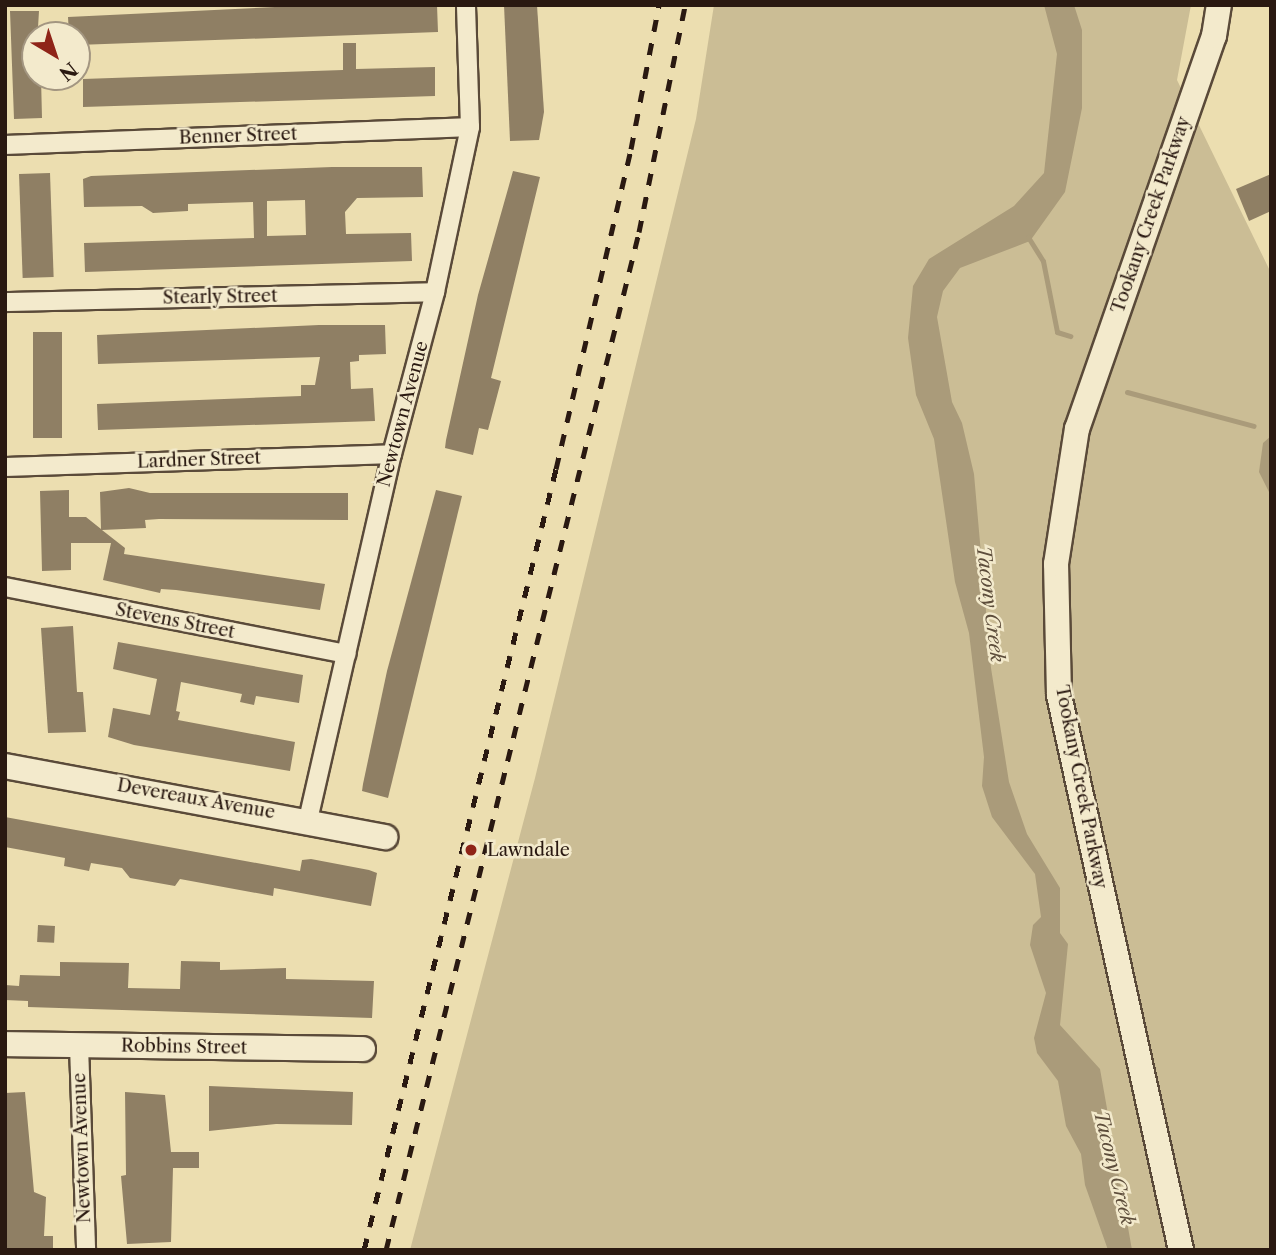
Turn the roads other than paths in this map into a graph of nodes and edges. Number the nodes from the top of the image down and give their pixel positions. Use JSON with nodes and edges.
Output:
{"nodes":[{"id":1,"x":466,"y":5,"type":"edge"},
{"id":2,"x":1219,"y":5,"type":"edge"},
{"id":3,"x":471,"y":127,"type":"junction"},
{"id":4,"x":5,"y":145,"type":"edge"},
{"id":5,"x":435,"y":292,"type":"junction"},
{"id":6,"x":5,"y":302,"type":"edge"},
{"id":7,"x":392,"y":454,"type":"junction"},
{"id":8,"x":5,"y":467,"type":"edge"},
{"id":9,"x":5,"y":587,"type":"edge"},
{"id":10,"x":346,"y":654,"type":"junction"},
{"id":11,"x":5,"y":766,"type":"edge"},
{"id":12,"x":308,"y":820,"type":"junction"},
{"id":13,"x":385,"y":837,"type":"dead end"},
{"id":14,"x":5,"y":1044,"type":"edge"},
{"id":15,"x":79,"y":1046,"type":"junction"},
{"id":16,"x":363,"y":1049,"type":"dead end"},
{"id":17,"x":86,"y":1250,"type":"edge"},
{"id":18,"x":1181,"y":1250,"type":"edge"}],
"edges":[{"from":1,"to":3,"type":"street","name":"Newtown Avenue"},
{"from":2,"to":18,"type":"main road","name":"Tookany Creek Parkway"},
{"from":3,"to":4,"type":"street","name":"Benner Street"},
{"from":3,"to":5,"type":"street","name":"Newtown Avenue"},
{"from":5,"to":6,"type":"street","name":"Stearly Street"},
{"from":5,"to":7,"type":"street","name":"Newtown Avenue"},
{"from":7,"to":8,"type":"street","name":"Lardner Street"},
{"from":7,"to":10,"type":"street","name":"Newtown Avenue"},
{"from":9,"to":10,"type":"street","name":"Stevens Street"},
{"from":10,"to":12,"type":"street","name":"Newtown Avenue"},
{"from":11,"to":12,"type":"main road","name":"Devereaux Avenue"},
{"from":12,"to":13,"type":"main road","name":"Devereaux Avenue"},
{"from":14,"to":15,"type":"main road","name":"Robbins Street"},
{"from":15,"to":16,"type":"main road","name":"Robbins Street"},
{"from":15,"to":17,"type":"street","name":"Newtown Avenue"}]}
